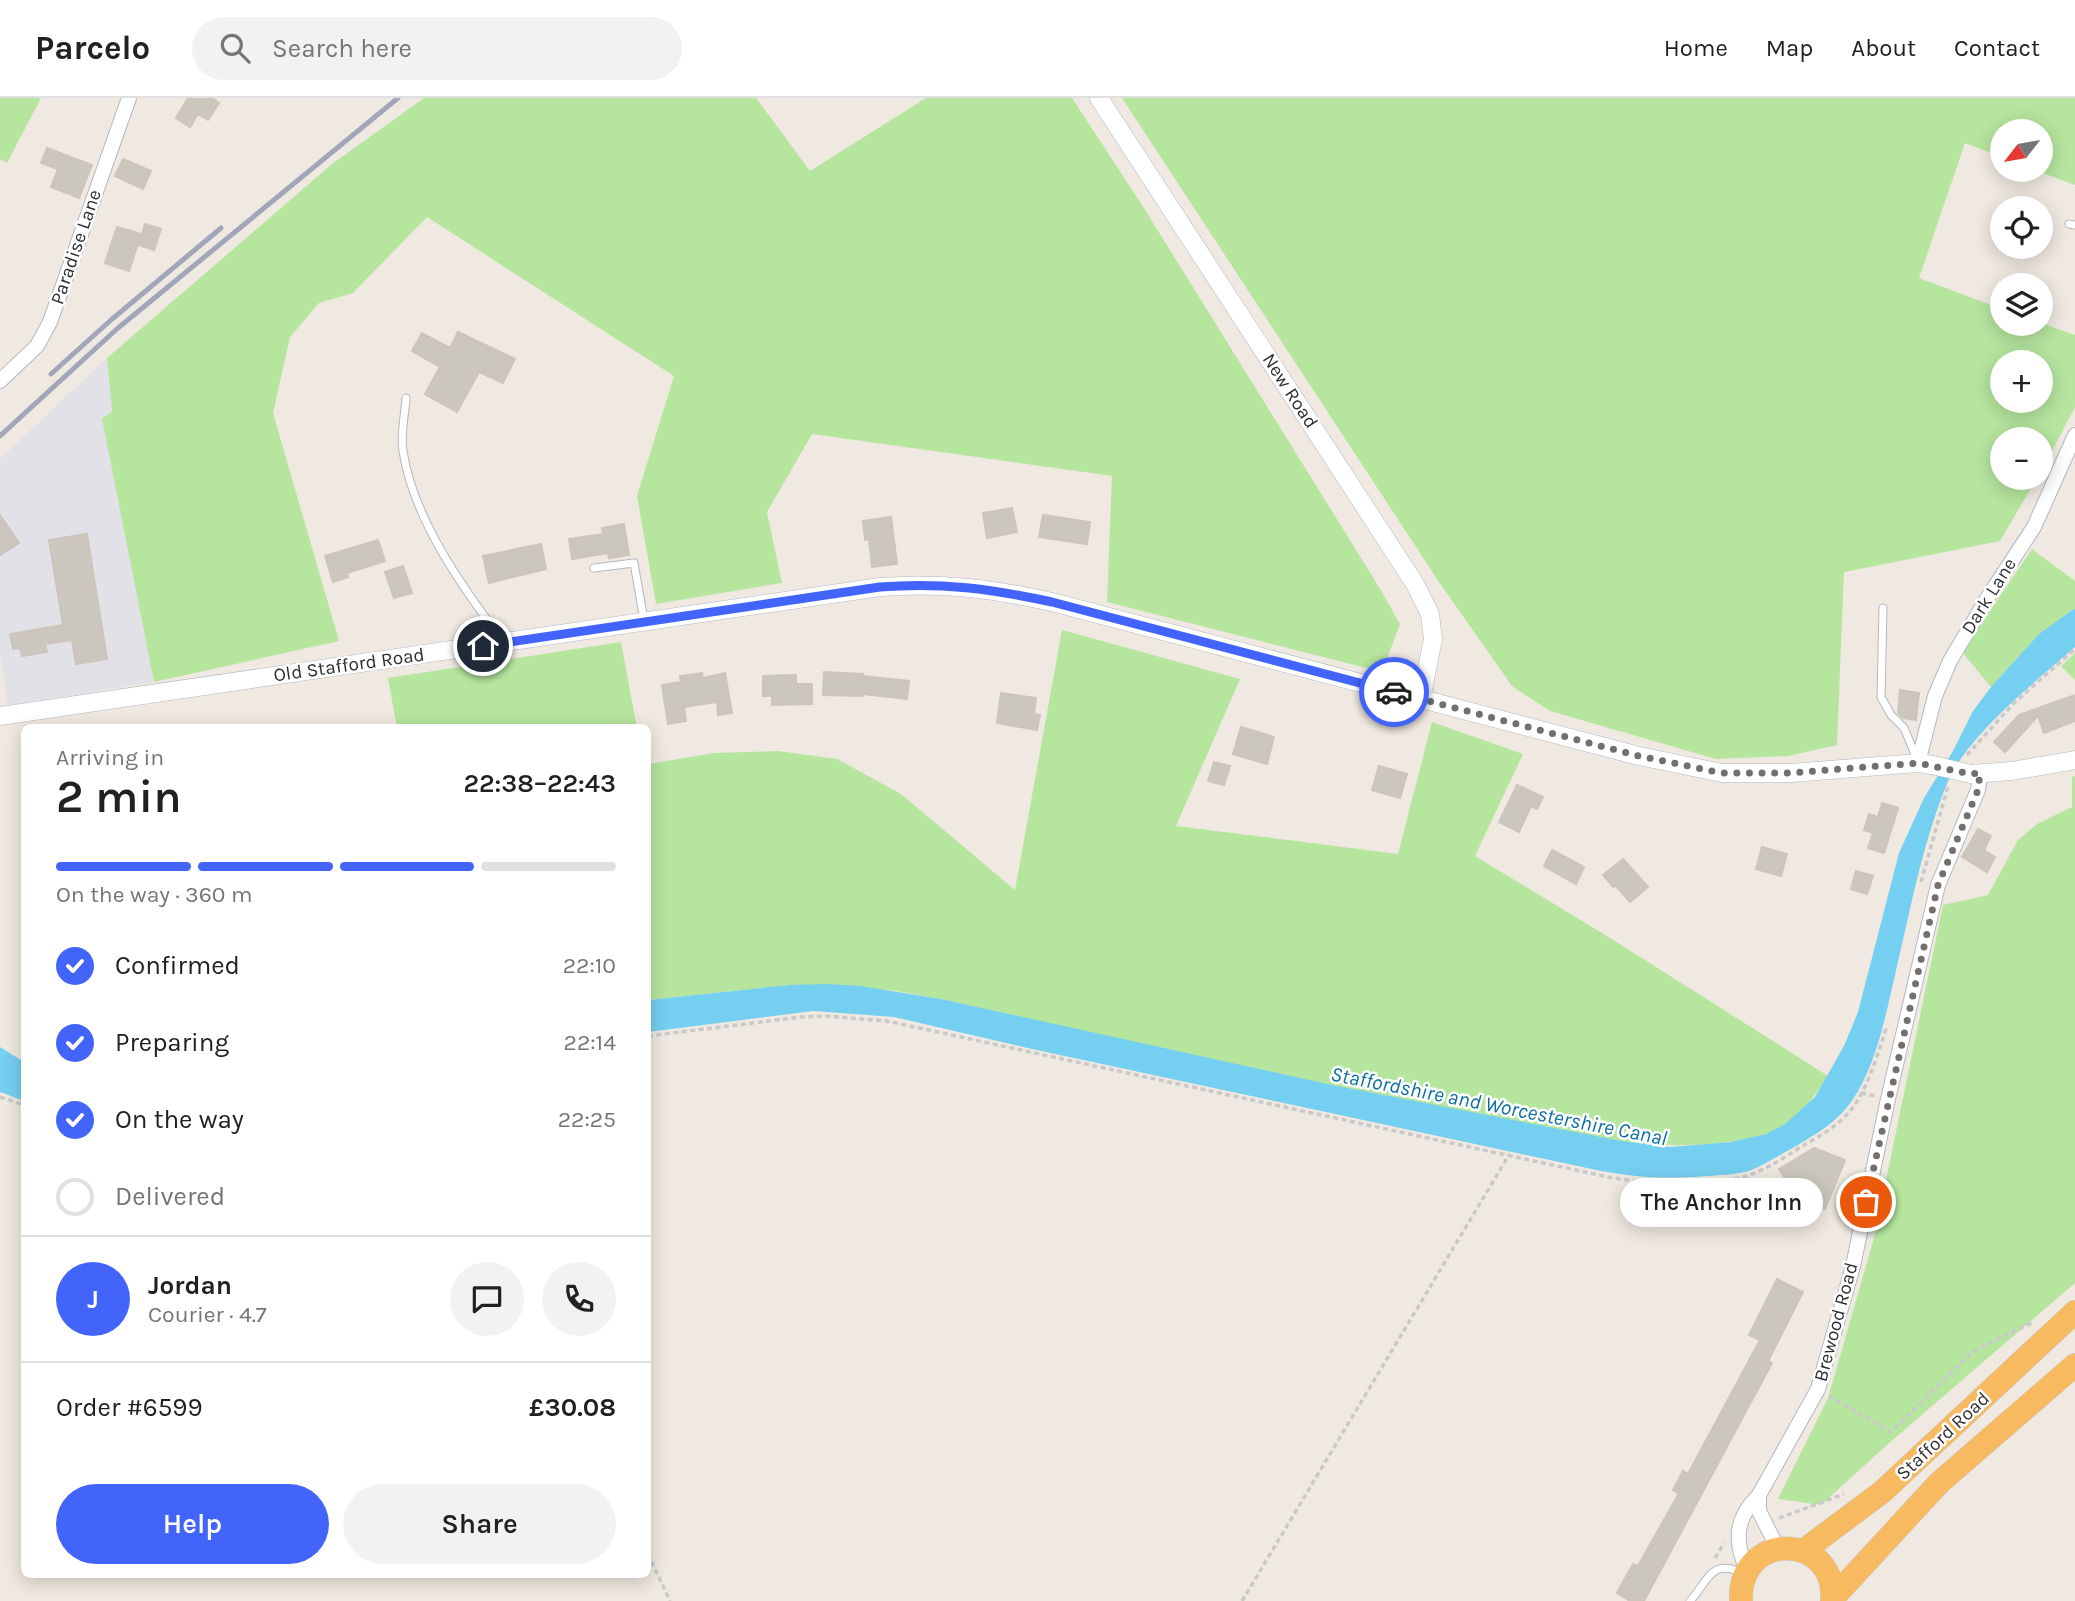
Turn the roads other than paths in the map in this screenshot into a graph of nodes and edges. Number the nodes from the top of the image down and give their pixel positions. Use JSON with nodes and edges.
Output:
{"nodes":[{"id":1,"x":129,"y":98,"type":"edge"},
{"id":2,"x":1099,"y":98,"type":"edge"},
{"id":3,"x":0,"y":382,"type":"edge"},
{"id":4,"x":406,"y":398,"type":"dead end"},
{"id":5,"x":2075,"y":435,"type":"edge"},
{"id":6,"x":594,"y":568,"type":"dead end"},
{"id":7,"x":1883,"y":608,"type":"dead end"},
{"id":8,"x":644,"y":621,"type":"junction"},
{"id":9,"x":503,"y":642,"type":"junction"},
{"id":10,"x":1421,"y":699,"type":"junction"},
{"id":11,"x":0,"y":716,"type":"edge"},
{"id":12,"x":2075,"y":760,"type":"edge"},
{"id":13,"x":1925,"y":764,"type":"junction"},
{"id":14,"x":1975,"y":774,"type":"junction"},
{"id":15,"x":2075,"y":1312,"type":"edge"},
{"id":16,"x":2075,"y":1365,"type":"edge"},
{"id":17,"x":1759,"y":1495,"type":"junction"},
{"id":18,"x":1778,"y":1549,"type":"junction"},
{"id":19,"x":1803,"y":1551,"type":"junction"},
{"id":20,"x":1741,"y":1587,"type":"edge"},
{"id":21,"x":1832,"y":1600,"type":"edge"},
{"id":22,"x":1690,"y":1601,"type":"edge"}],
"edges":[{"from":1,"to":3,"type":"street","name":"Paradise Lane"},
{"from":2,"to":10,"type":"street","name":"New Road"},
{"from":4,"to":9,"type":"lane"},
{"from":5,"to":13,"type":"street","name":"Dark Lane"},
{"from":6,"to":8,"type":"lane"},
{"from":7,"to":13,"type":"lane"},
{"from":8,"to":9,"type":"street","name":"Old Stafford Road"},
{"from":8,"to":10,"type":"street","name":"Old Stafford Road"},
{"from":9,"to":11,"type":"street","name":"Old Stafford Road"},
{"from":10,"to":13,"type":"street","name":"Old Stafford Road"},
{"from":12,"to":14,"type":"street"},
{"from":13,"to":14,"type":"street","name":"Old Stafford Road","bridge":true},
{"from":14,"to":17,"type":"street","name":"Brewood Road"},
{"from":15,"to":19,"type":"highway","name":"Stafford Road"},
{"from":16,"to":21,"type":"highway","name":"Stafford Road"},
{"from":17,"to":18,"type":"street"},
{"from":17,"to":20,"type":"street","name":"Brewood Road"},
{"from":18,"to":19,"type":"highway"},
{"from":18,"to":20,"type":"highway"},
{"from":19,"to":21,"type":"highway"},
{"from":20,"to":22,"type":"lane"}]}
